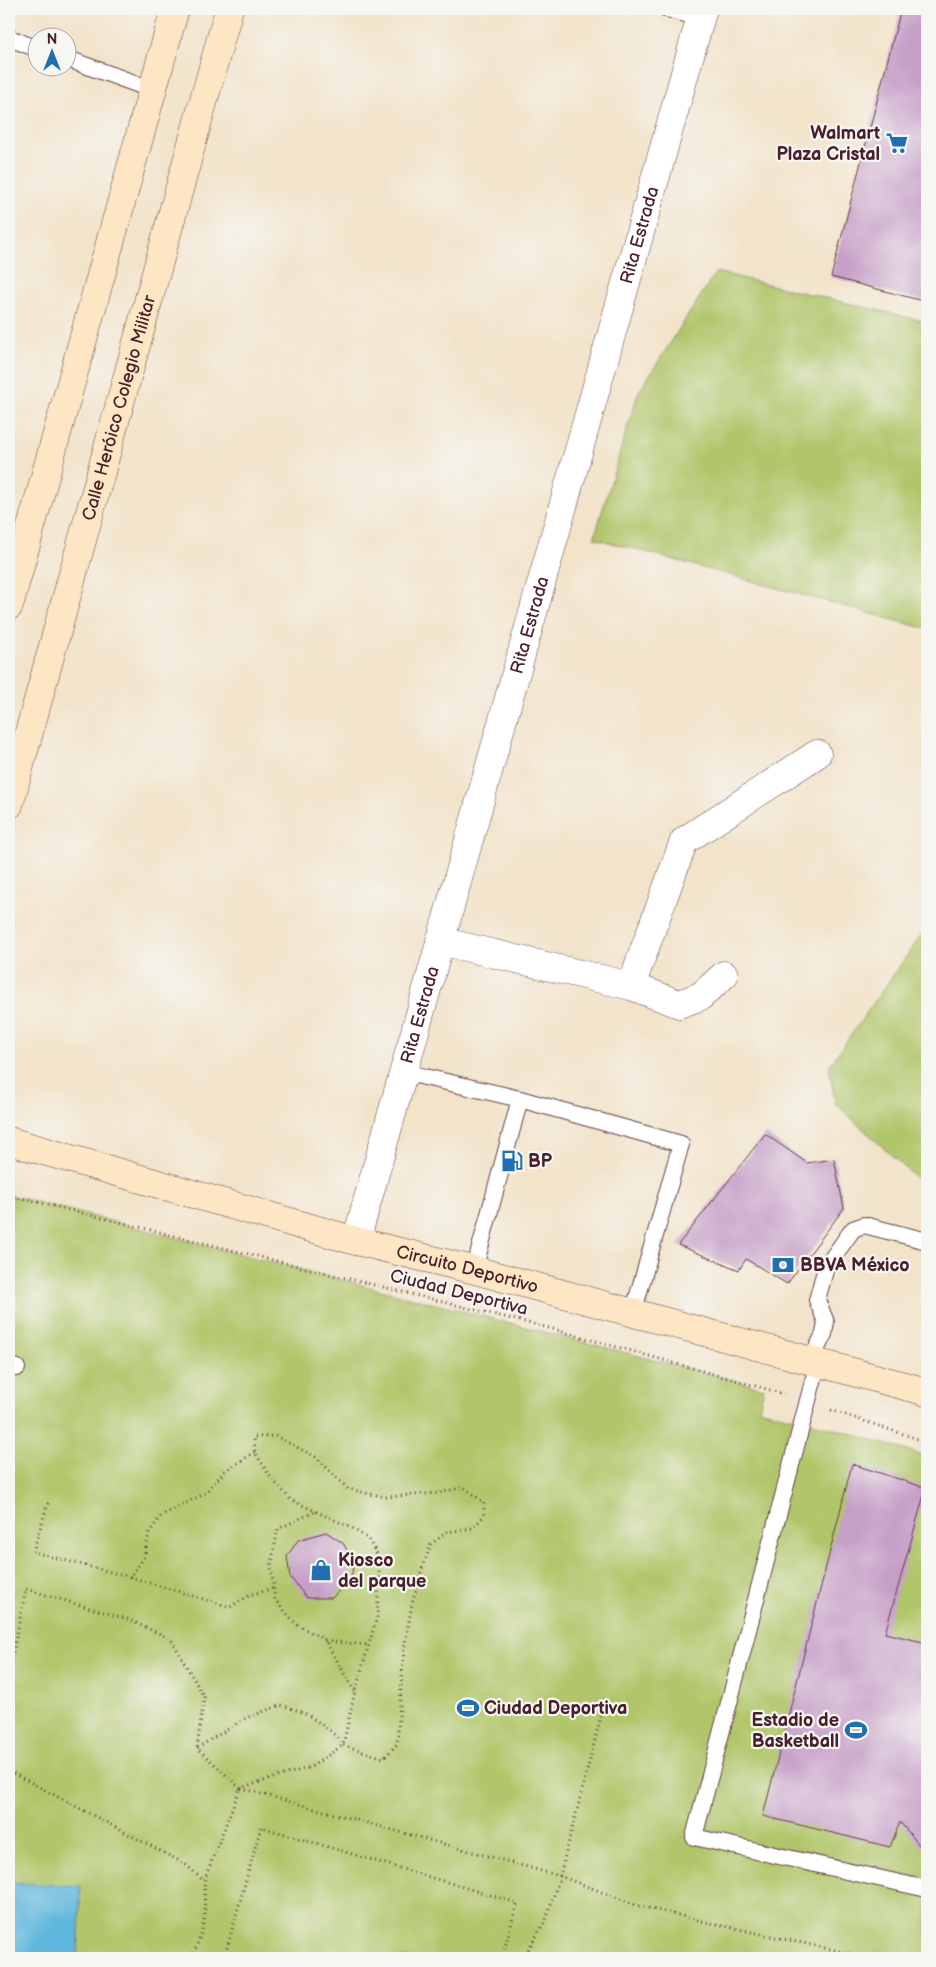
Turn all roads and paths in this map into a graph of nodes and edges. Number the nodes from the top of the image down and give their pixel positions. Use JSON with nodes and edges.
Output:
{"nodes":[{"id":1,"x":175,"y":9,"type":"edge"},
{"id":2,"x":230,"y":9,"type":"edge"},
{"id":3,"x":667,"y":9,"type":"edge"},
{"id":4,"x":701,"y":13,"type":"edge"},
{"id":5,"x":9,"y":38,"type":"edge"},
{"id":6,"x":28,"y":45,"type":"edge"},
{"id":7,"x":78,"y":63,"type":"edge"},
{"id":8,"x":152,"y":90,"type":"junction"},
{"id":9,"x":9,"y":606,"type":"edge"},
{"id":10,"x":817,"y":754,"type":"dead end"},
{"id":11,"x":9,"y":805,"type":"edge"},
{"id":12,"x":440,"y":941,"type":"junction"},
{"id":13,"x":724,"y":976,"type":"dead end"},
{"id":14,"x":631,"y":986,"type":"junction"},
{"id":15,"x":403,"y":1072,"type":"junction"},
{"id":16,"x":520,"y":1100,"type":"junction"},
{"id":17,"x":9,"y":1141,"type":"edge"},
{"id":18,"x":9,"y":1194,"type":"edge"},
{"id":19,"x":356,"y":1241,"type":"junction"},
{"id":20,"x":927,"y":1241,"type":"edge"},
{"id":21,"x":474,"y":1270,"type":"junction"},
{"id":22,"x":633,"y":1313,"type":"junction"},
{"id":23,"x":814,"y":1361,"type":"junction"},
{"id":24,"x":927,"y":1392,"type":"edge"},
{"id":25,"x":807,"y":1402,"type":"junction"},
{"id":26,"x":927,"y":1442,"type":"edge"},
{"id":27,"x":255,"y":1452,"type":"junction"},
{"id":28,"x":48,"y":1503,"type":"dead end"},
{"id":29,"x":314,"y":1512,"type":"junction"},
{"id":30,"x":130,"y":1577,"type":"junction"},
{"id":31,"x":274,"y":1588,"type":"junction"},
{"id":32,"x":325,"y":1640,"type":"junction"},
{"id":33,"x":369,"y":1645,"type":"junction"},
{"id":34,"x":9,"y":1672,"type":"edge"},
{"id":35,"x":355,"y":1692,"type":"junction"},
{"id":36,"x":602,"y":1712,"type":"dead end"},
{"id":37,"x":343,"y":1745,"type":"junction"},
{"id":38,"x":197,"y":1748,"type":"junction"},
{"id":39,"x":9,"y":1771,"type":"edge"},
{"id":40,"x":240,"y":1788,"type":"junction"},
{"id":41,"x":560,"y":1876,"type":"junction"},
{"id":42,"x":204,"y":1881,"type":"junction"},
{"id":43,"x":927,"y":1889,"type":"edge"},
{"id":44,"x":192,"y":1958,"type":"edge"},
{"id":45,"x":224,"y":1958,"type":"edge"},
{"id":46,"x":502,"y":1958,"type":"edge"},
{"id":47,"x":523,"y":1958,"type":"edge"},
{"id":48,"x":871,"y":1958,"type":"edge"}],
"edges":[{"from":1,"to":8,"type":"main road"},
{"from":2,"to":11,"type":"main road","name":"Calle Heróico Colegio Militar"},
{"from":3,"to":4,"type":"lane"},
{"from":4,"to":12,"type":"street","name":"Rita Estrada"},
{"from":5,"to":6,"type":"lane"},
{"from":7,"to":8,"type":"lane"},
{"from":8,"to":9,"type":"main road"},
{"from":10,"to":14,"type":"street"},
{"from":12,"to":14,"type":"street"},
{"from":12,"to":15,"type":"street","name":"Rita Estrada"},
{"from":13,"to":14,"type":"street"},
{"from":15,"to":16,"type":"lane"},
{"from":15,"to":19,"type":"street","name":"Rita Estrada"},
{"from":16,"to":21,"type":"lane"},
{"from":16,"to":22,"type":"lane"},
{"from":17,"to":19,"type":"main road","name":"Circuito Deportivo"},
{"from":18,"to":25,"type":"path","name":"Ciudad Deportiva"},
{"from":19,"to":21,"type":"main road","name":"Circuito Deportivo"},
{"from":20,"to":23,"type":"lane"},
{"from":21,"to":22,"type":"main road","name":"Circuito Deportivo"},
{"from":22,"to":23,"type":"main road","name":"Circuito Deportivo"},
{"from":23,"to":24,"type":"main road","name":"Circuito Deportivo"},
{"from":23,"to":25,"type":"lane"},
{"from":25,"to":26,"type":"path","name":"Ciudad Deportiva"},
{"from":25,"to":43,"type":"lane"},
{"from":27,"to":29,"type":"path"},
{"from":27,"to":30,"type":"path"},
{"from":27,"to":37,"type":"path"},
{"from":28,"to":30,"type":"path"},
{"from":29,"to":31,"type":"path"},
{"from":29,"to":33,"type":"path"},
{"from":30,"to":31,"type":"path"},
{"from":31,"to":32,"type":"path"},
{"from":32,"to":33,"type":"path"},
{"from":32,"to":35,"type":"path"},
{"from":33,"to":35,"type":"path"},
{"from":34,"to":38,"type":"path"},
{"from":35,"to":37,"type":"path"},
{"from":36,"to":41,"type":"path"},
{"from":37,"to":38,"type":"path"},
{"from":37,"to":40,"type":"path"},
{"from":38,"to":40,"type":"path"},
{"from":39,"to":42,"type":"path"},
{"from":40,"to":41,"type":"path"},
{"from":40,"to":42,"type":"path"},
{"from":41,"to":47,"type":"path"},
{"from":41,"to":48,"type":"path"},
{"from":42,"to":44,"type":"path"},
{"from":45,"to":46,"type":"path"}]}
